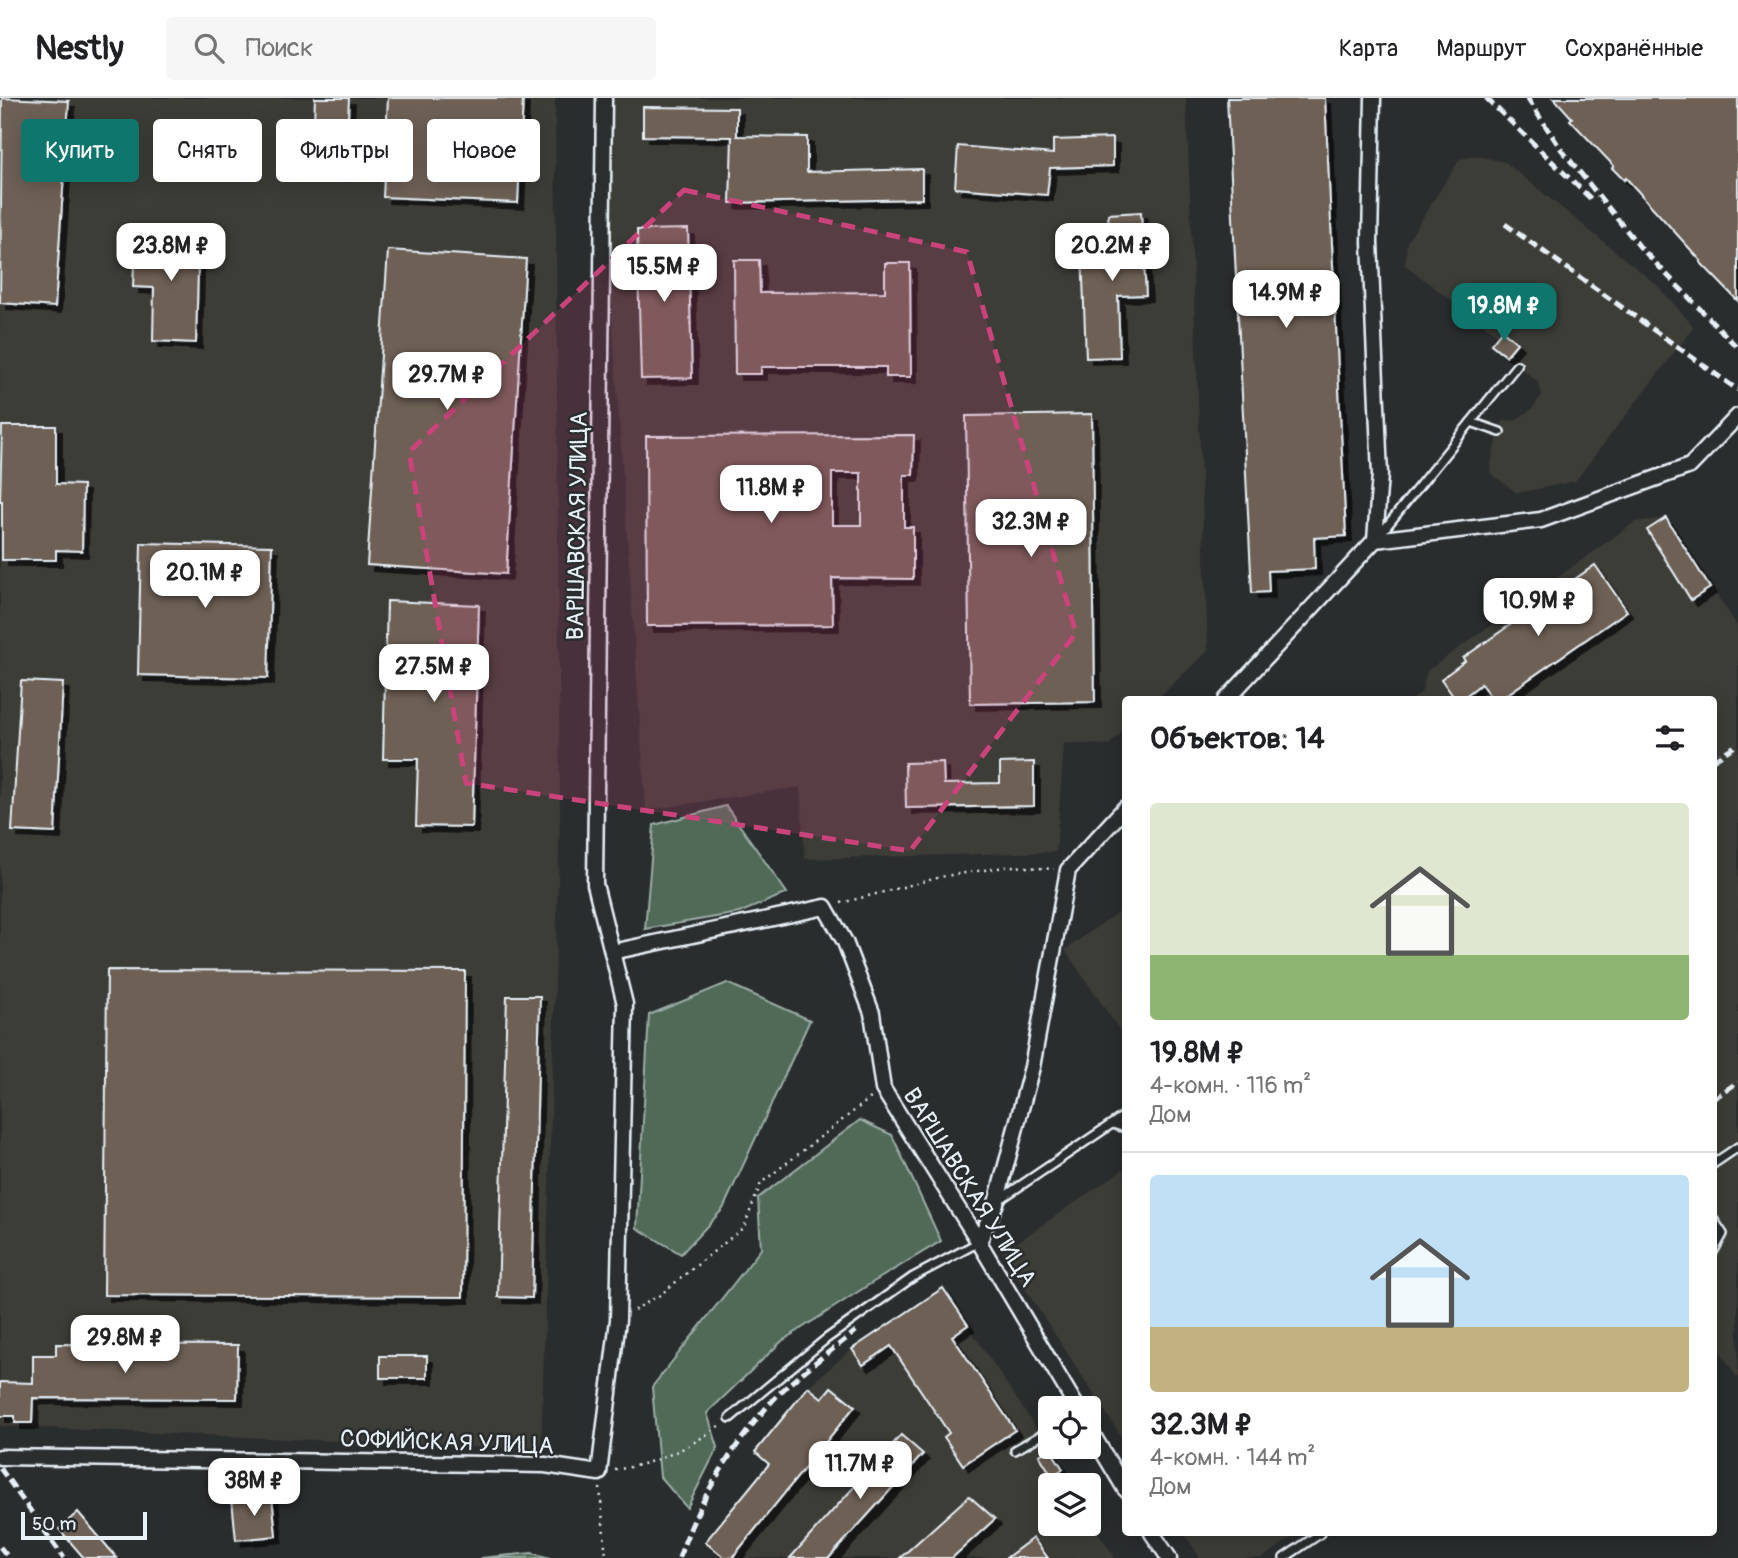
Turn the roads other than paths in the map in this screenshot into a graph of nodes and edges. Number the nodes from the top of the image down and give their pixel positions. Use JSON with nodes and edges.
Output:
{"nodes":[{"id":1,"x":604,"y":98,"type":"edge"},
{"id":2,"x":1373,"y":98,"type":"edge"},
{"id":3,"x":1517,"y":365,"type":"dead end"},
{"id":4,"x":1738,"y":416,"type":"edge"},
{"id":5,"x":1471,"y":422,"type":"junction"},
{"id":6,"x":1500,"y":432,"type":"dead end"},
{"id":7,"x":1376,"y":540,"type":"junction"},
{"id":8,"x":1230,"y":696,"type":"edge"},
{"id":9,"x":1122,"y":811,"type":"edge"},
{"id":10,"x":612,"y":952,"type":"junction"},
{"id":11,"x":1122,"y":1117,"type":"edge"},
{"id":12,"x":1113,"y":1124,"type":"junction"},
{"id":13,"x":1122,"y":1127,"type":"edge"},
{"id":14,"x":1738,"y":1147,"type":"edge"},
{"id":15,"x":1717,"y":1161,"type":"edge"},
{"id":16,"x":996,"y":1203,"type":"junction"},
{"id":17,"x":1717,"y":1225,"type":"edge"},
{"id":18,"x":979,"y":1242,"type":"junction"},
{"id":19,"x":1717,"y":1245,"type":"edge"},
{"id":20,"x":1070,"y":1396,"type":"edge"},
{"id":21,"x":730,"y":1418,"type":"road end"},
{"id":22,"x":1038,"y":1437,"type":"edge"},
{"id":23,"x":1101,"y":1449,"type":"edge"},
{"id":24,"x":1015,"y":1450,"type":"dead end"},
{"id":25,"x":0,"y":1457,"type":"edge"},
{"id":26,"x":599,"y":1473,"type":"joint"},
{"id":27,"x":1122,"y":1484,"type":"edge"},
{"id":28,"x":1154,"y":1536,"type":"edge"},
{"id":29,"x":1317,"y":1536,"type":"edge"},
{"id":30,"x":1169,"y":1558,"type":"edge"},
{"id":31,"x":1284,"y":1558,"type":"edge"}],
"edges":[{"from":1,"to":10,"type":"street","name":"ВАРШАВСКАЯ УЛИЦА"},
{"from":2,"to":7,"type":"street"},
{"from":3,"to":5,"type":"lane"},
{"from":4,"to":7,"type":"street"},
{"from":5,"to":6,"type":"lane"},
{"from":5,"to":7,"type":"lane"},
{"from":7,"to":8,"type":"street"},
{"from":9,"to":16,"type":"street"},
{"from":10,"to":18,"type":"street","name":"ВАРШАВСКАЯ УЛИЦА"},
{"from":10,"to":26,"type":"street","name":"ВАРШАВСКАЯ УЛИЦА"},
{"from":11,"to":12,"type":"lane"},
{"from":12,"to":13,"type":"lane"},
{"from":12,"to":16,"type":"lane"},
{"from":14,"to":15,"type":"lane"},
{"from":16,"to":18,"type":"street"},
{"from":17,"to":19,"type":"lane"},
{"from":18,"to":20,"type":"street","name":"ВАРШАВСКАЯ УЛИЦА"},
{"from":18,"to":21,"type":"lane"},
{"from":22,"to":24,"type":"lane"},
{"from":23,"to":27,"type":"street"},
{"from":25,"to":26,"type":"street","name":"СОФИЙСКАЯ УЛИЦА"},
{"from":28,"to":30,"type":"street"},
{"from":29,"to":31,"type":"lane"}]}
